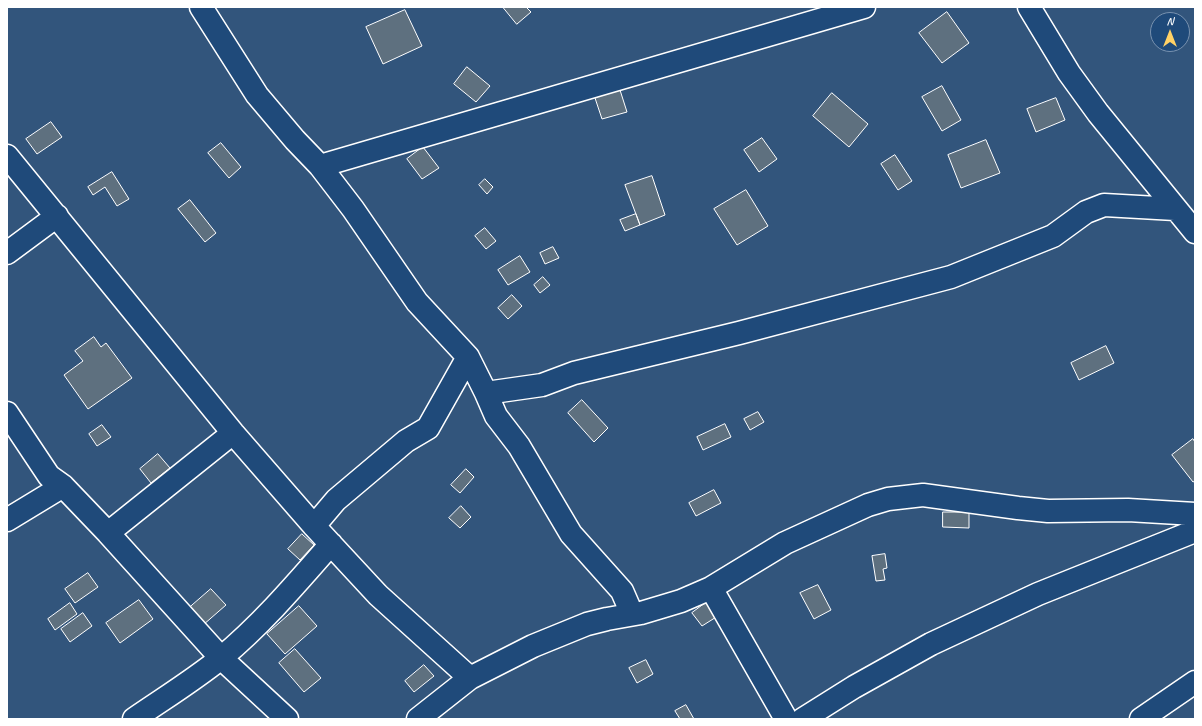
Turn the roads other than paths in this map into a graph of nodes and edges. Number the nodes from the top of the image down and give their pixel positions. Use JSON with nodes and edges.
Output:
{"nodes":[{"id":1,"x":202,"y":7,"type":"edge"},
{"id":2,"x":864,"y":7,"type":"edge"},
{"id":3,"x":1029,"y":7,"type":"edge"},
{"id":4,"x":7,"y":156,"type":"edge"},
{"id":5,"x":320,"y":166,"type":"junction"},
{"id":6,"x":1175,"y":209,"type":"junction"},
{"id":7,"x":57,"y":216,"type":"junction"},
{"id":8,"x":1195,"y":231,"type":"edge"},
{"id":9,"x":7,"y":253,"type":"edge"},
{"id":10,"x":468,"y":357,"type":"junction"},
{"id":11,"x":486,"y":393,"type":"junction"},
{"id":12,"x":7,"y":413,"type":"edge"},
{"id":13,"x":233,"y":433,"type":"junction"},
{"id":14,"x":63,"y":486,"type":"junction"},
{"id":15,"x":1195,"y":514,"type":"edge"},
{"id":16,"x":7,"y":520,"type":"edge"},
{"id":17,"x":314,"y":526,"type":"junction"},
{"id":18,"x":1195,"y":531,"type":"edge"},
{"id":19,"x":108,"y":533,"type":"junction"},
{"id":20,"x":331,"y":544,"type":"junction"},
{"id":21,"x":711,"y":588,"type":"junction"},
{"id":22,"x":632,"y":614,"type":"junction"},
{"id":23,"x":221,"y":658,"type":"junction"},
{"id":24,"x":470,"y":678,"type":"junction"},
{"id":25,"x":1195,"y":682,"type":"edge"},
{"id":26,"x":134,"y":719,"type":"edge"},
{"id":27,"x":288,"y":719,"type":"edge"},
{"id":28,"x":418,"y":719,"type":"edge"},
{"id":29,"x":786,"y":719,"type":"edge"},
{"id":30,"x":803,"y":719,"type":"edge"},
{"id":31,"x":1141,"y":719,"type":"edge"}],
"edges":[{"from":1,"to":5,"type":"street"},
{"from":2,"to":5,"type":"street"},
{"from":3,"to":6,"type":"street"},
{"from":4,"to":7,"type":"street"},
{"from":5,"to":10,"type":"street"},
{"from":6,"to":8,"type":"street"},
{"from":6,"to":11,"type":"street"},
{"from":7,"to":9,"type":"street"},
{"from":7,"to":13,"type":"street"},
{"from":10,"to":11,"type":"street"},
{"from":10,"to":17,"type":"street"},
{"from":11,"to":22,"type":"street"},
{"from":12,"to":14,"type":"street"},
{"from":13,"to":17,"type":"street"},
{"from":13,"to":19,"type":"street"},
{"from":14,"to":16,"type":"street"},
{"from":14,"to":19,"type":"street"},
{"from":15,"to":21,"type":"street"},
{"from":17,"to":20,"type":"street"},
{"from":18,"to":30,"type":"street"},
{"from":19,"to":23,"type":"street"},
{"from":20,"to":23,"type":"street"},
{"from":20,"to":24,"type":"street"},
{"from":21,"to":22,"type":"street"},
{"from":21,"to":29,"type":"street"},
{"from":22,"to":24,"type":"street"},
{"from":23,"to":26,"type":"street"},
{"from":23,"to":27,"type":"street"},
{"from":24,"to":28,"type":"street"},
{"from":25,"to":31,"type":"street"}]}
